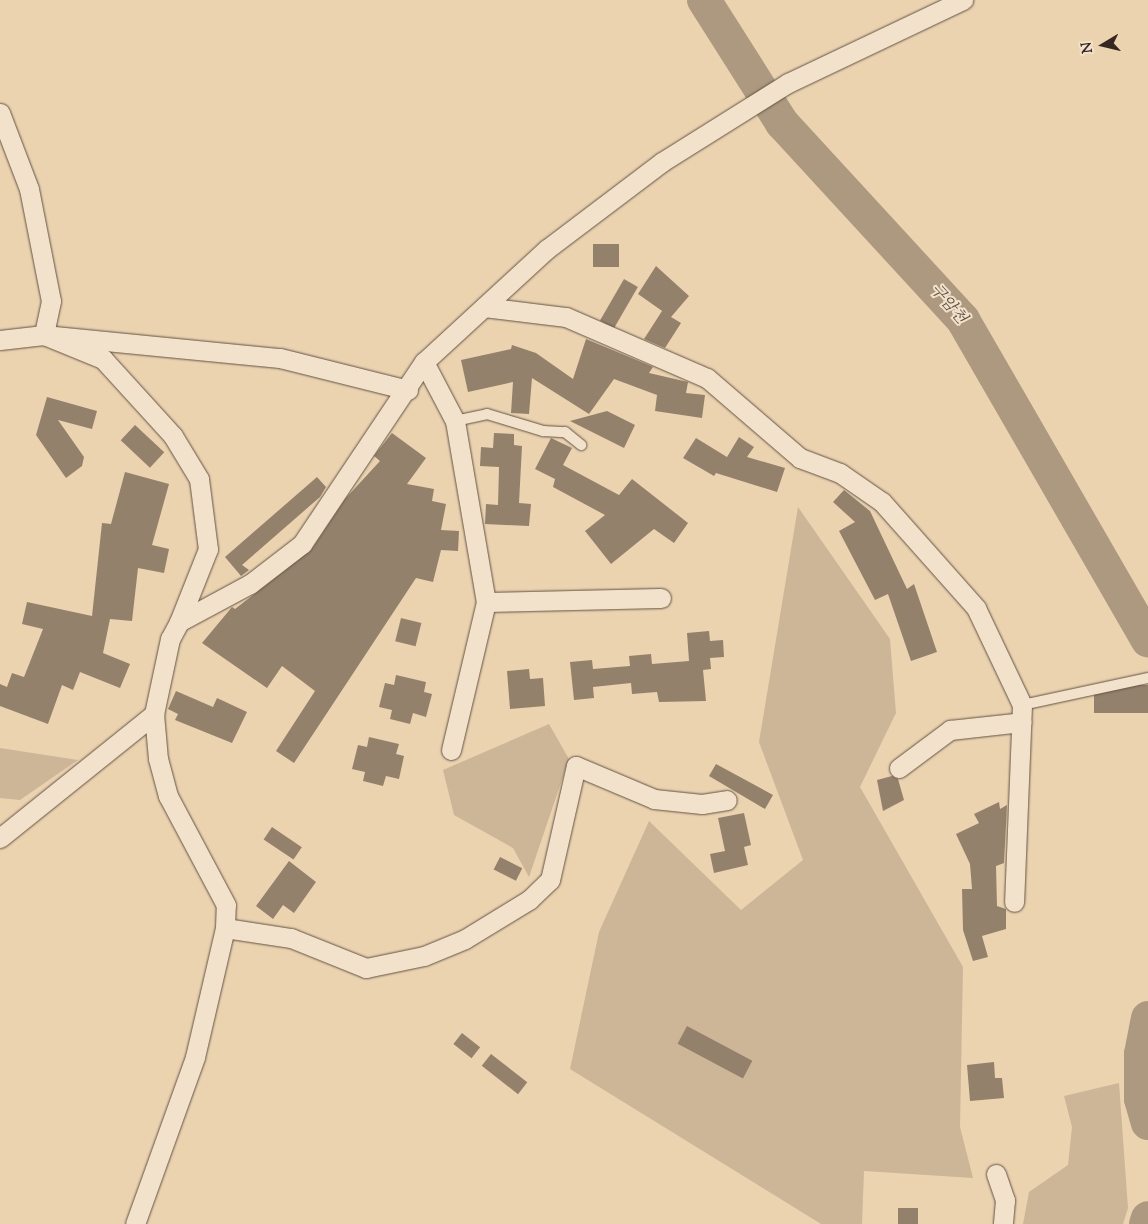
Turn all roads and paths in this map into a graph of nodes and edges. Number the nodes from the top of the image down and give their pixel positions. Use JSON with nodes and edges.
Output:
{"nodes":[{"id":1,"x":963,"y":0,"type":"edge"},
{"id":2,"x":0,"y":113,"type":"edge"},
{"id":3,"x":484,"y":307,"type":"junction"},
{"id":4,"x":44,"y":334,"type":"junction"},
{"id":5,"x":0,"y":340,"type":"edge"},
{"id":6,"x":424,"y":362,"type":"junction"},
{"id":7,"x":408,"y":390,"type":"junction"},
{"id":8,"x":455,"y":420,"type":"junction"},
{"id":9,"x":581,"y":445,"type":"dead end"},
{"id":10,"x":662,"y":598,"type":"dead end"},
{"id":11,"x":486,"y":602,"type":"junction"},
{"id":12,"x":179,"y":622,"type":"junction"},
{"id":13,"x":1148,"y":678,"type":"edge"},
{"id":14,"x":154,"y":714,"type":"junction"},
{"id":15,"x":1022,"y":714,"type":"junction"},
{"id":16,"x":450,"y":750,"type":"dead end"},
{"id":17,"x":899,"y":768,"type":"dead end"},
{"id":18,"x":727,"y":800,"type":"dead end"},
{"id":19,"x":0,"y":838,"type":"edge"},
{"id":20,"x":1014,"y":902,"type":"dead end"},
{"id":21,"x":225,"y":928,"type":"junction"},
{"id":22,"x":996,"y":1174,"type":"dead end"},
{"id":23,"x":136,"y":1224,"type":"edge"},
{"id":24,"x":1003,"y":1224,"type":"edge"}],
"edges":[{"from":1,"to":3,"type":"street"},
{"from":2,"to":4,"type":"street"},
{"from":3,"to":6,"type":"street"},
{"from":3,"to":15,"type":"street"},
{"from":4,"to":5,"type":"street"},
{"from":4,"to":7,"type":"street"},
{"from":4,"to":12,"type":"street"},
{"from":6,"to":7,"type":"street"},
{"from":6,"to":8,"type":"street"},
{"from":7,"to":12,"type":"street"},
{"from":8,"to":9,"type":"lane"},
{"from":8,"to":11,"type":"street"},
{"from":10,"to":11,"type":"street"},
{"from":11,"to":16,"type":"street"},
{"from":12,"to":14,"type":"street"},
{"from":13,"to":15,"type":"lane"},
{"from":14,"to":19,"type":"street"},
{"from":14,"to":21,"type":"street"},
{"from":15,"to":17,"type":"street"},
{"from":15,"to":20,"type":"street"},
{"from":18,"to":21,"type":"street"},
{"from":21,"to":23,"type":"street"},
{"from":22,"to":24,"type":"street"}]}
